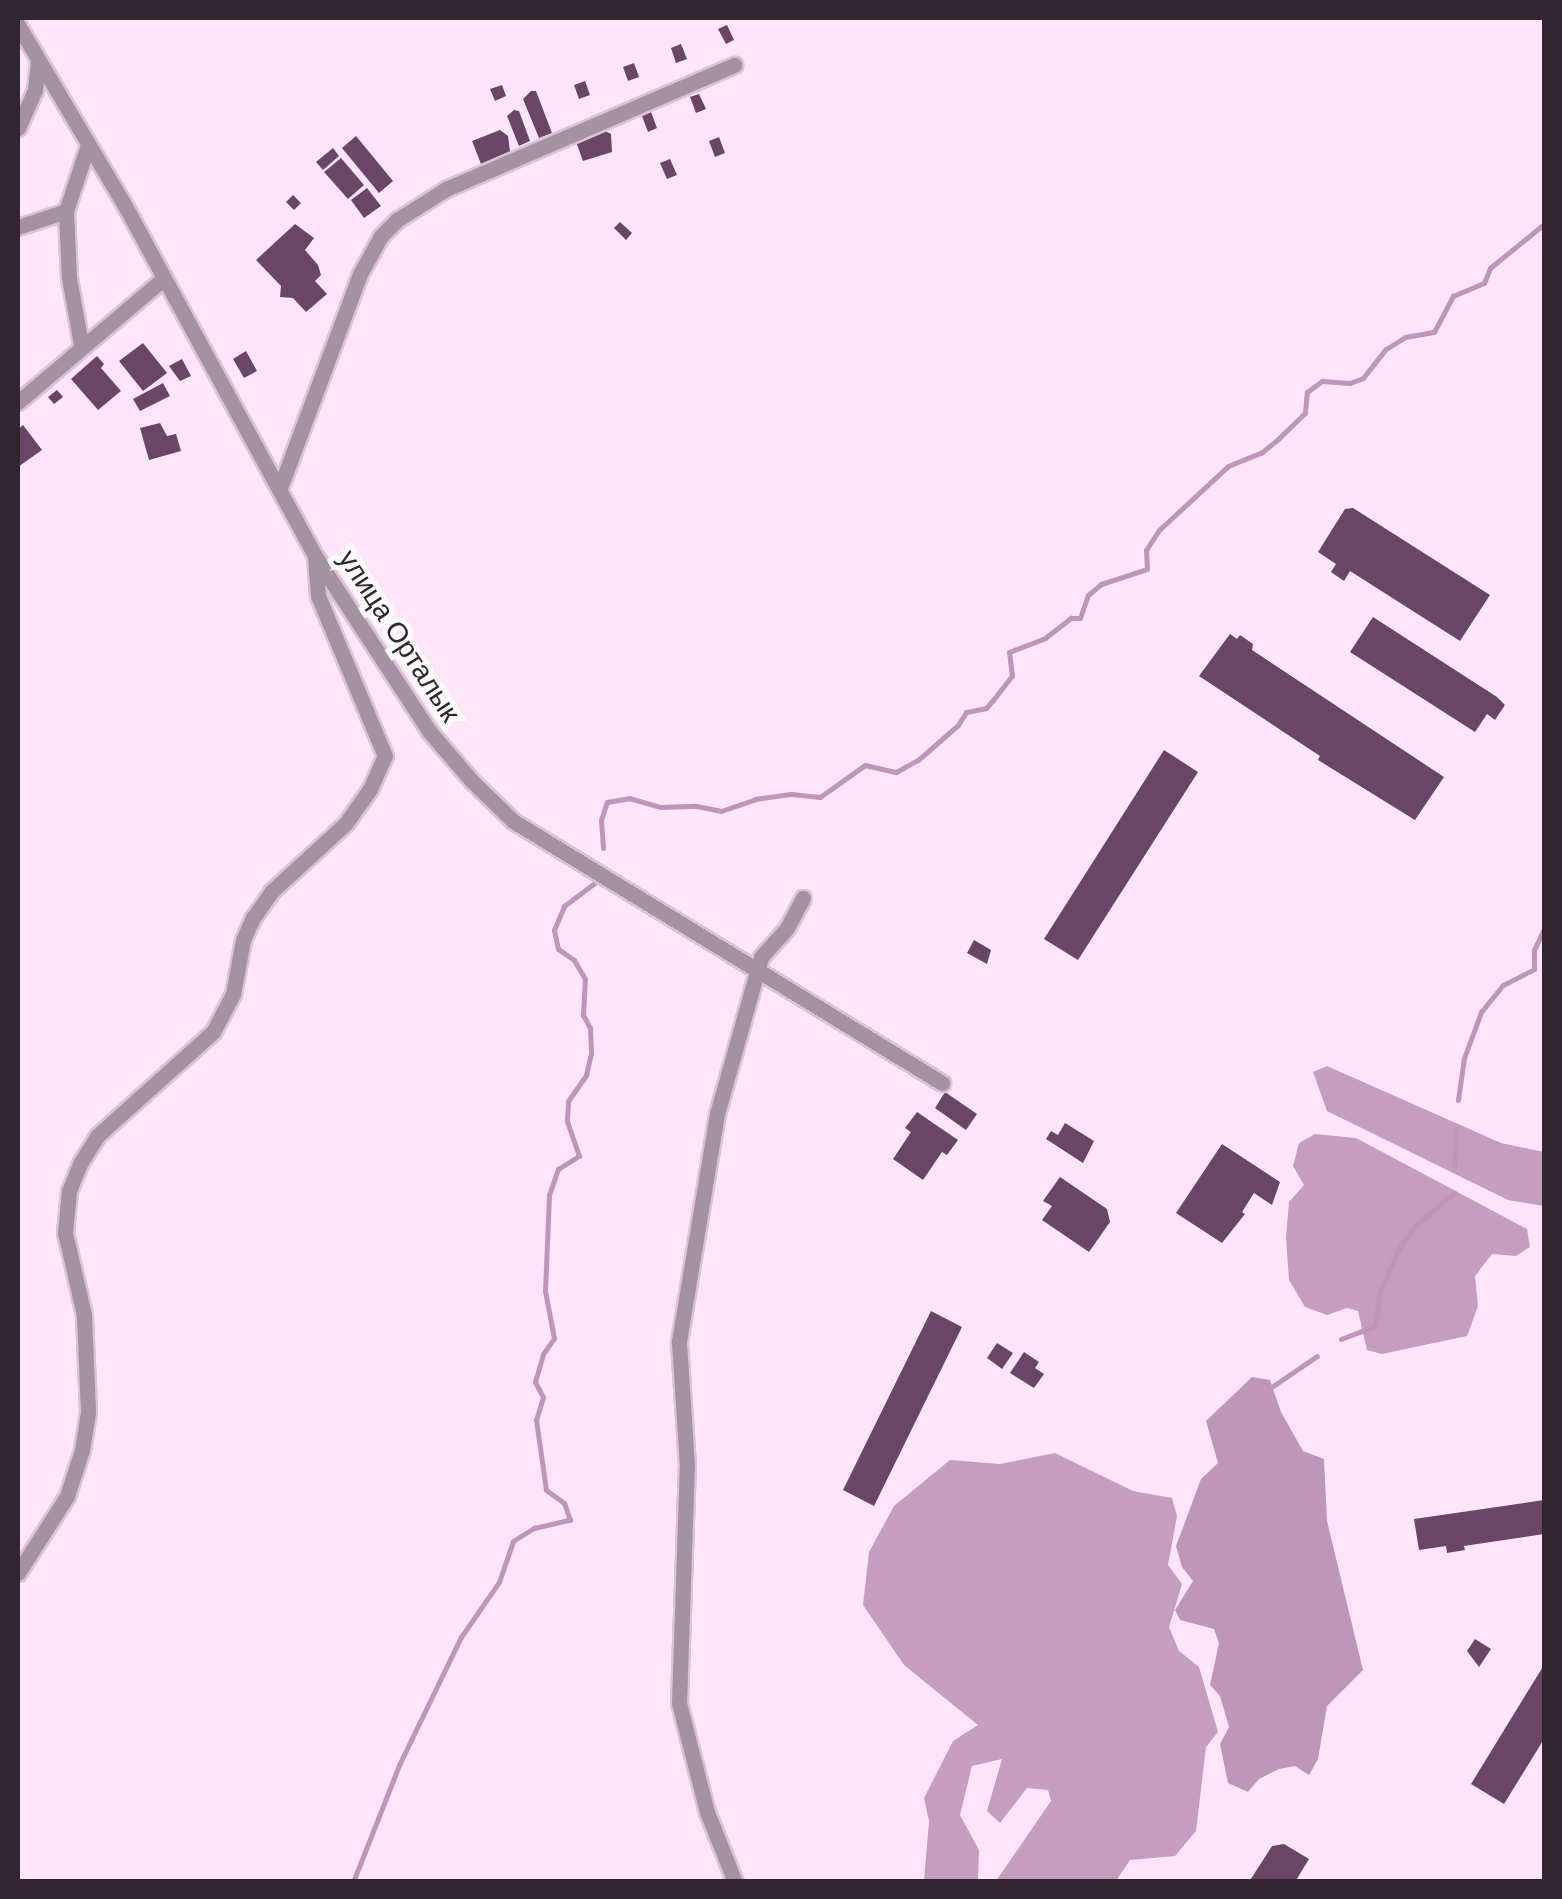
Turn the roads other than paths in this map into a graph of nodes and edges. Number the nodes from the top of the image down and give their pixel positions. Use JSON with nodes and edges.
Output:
{"nodes":[{"id":1,"x":18,"y":25,"type":"edge"},
{"id":2,"x":38,"y":62,"type":"junction"},
{"id":3,"x":734,"y":64,"type":"dead end"},
{"id":4,"x":18,"y":128,"type":"edge"},
{"id":5,"x":88,"y":145,"type":"junction"},
{"id":6,"x":66,"y":211,"type":"junction"},
{"id":7,"x":18,"y":227,"type":"edge"},
{"id":8,"x":163,"y":279,"type":"junction"},
{"id":9,"x":81,"y":344,"type":"junction"},
{"id":10,"x":18,"y":402,"type":"edge"},
{"id":11,"x":280,"y":488,"type":"junction"},
{"id":12,"x":316,"y":556,"type":"junction"},
{"id":13,"x":803,"y":898,"type":"dead end"},
{"id":14,"x":759,"y":967,"type":"junction"},
{"id":15,"x":942,"y":1082,"type":"dead end"},
{"id":16,"x":18,"y":1572,"type":"edge"},
{"id":17,"x":735,"y":1882,"type":"edge"}],
"edges":[{"from":1,"to":2,"type":"street","name":"улица Орталык"},
{"from":2,"to":4,"type":"street"},
{"from":2,"to":5,"type":"street","name":"улица Орталык"},
{"from":3,"to":11,"type":"street"},
{"from":5,"to":6,"type":"street"},
{"from":5,"to":8,"type":"street","name":"улица Орталык"},
{"from":6,"to":7,"type":"street"},
{"from":6,"to":9,"type":"street"},
{"from":8,"to":9,"type":"street"},
{"from":8,"to":11,"type":"street","name":"улица Орталык"},
{"from":9,"to":10,"type":"street"},
{"from":11,"to":12,"type":"street","name":"улица Орталык"},
{"from":12,"to":14,"type":"street","name":"улица Орталык"},
{"from":12,"to":16,"type":"street"},
{"from":13,"to":14,"type":"street"},
{"from":14,"to":15,"type":"street","name":"улица Орталык"},
{"from":14,"to":17,"type":"street"}]}
